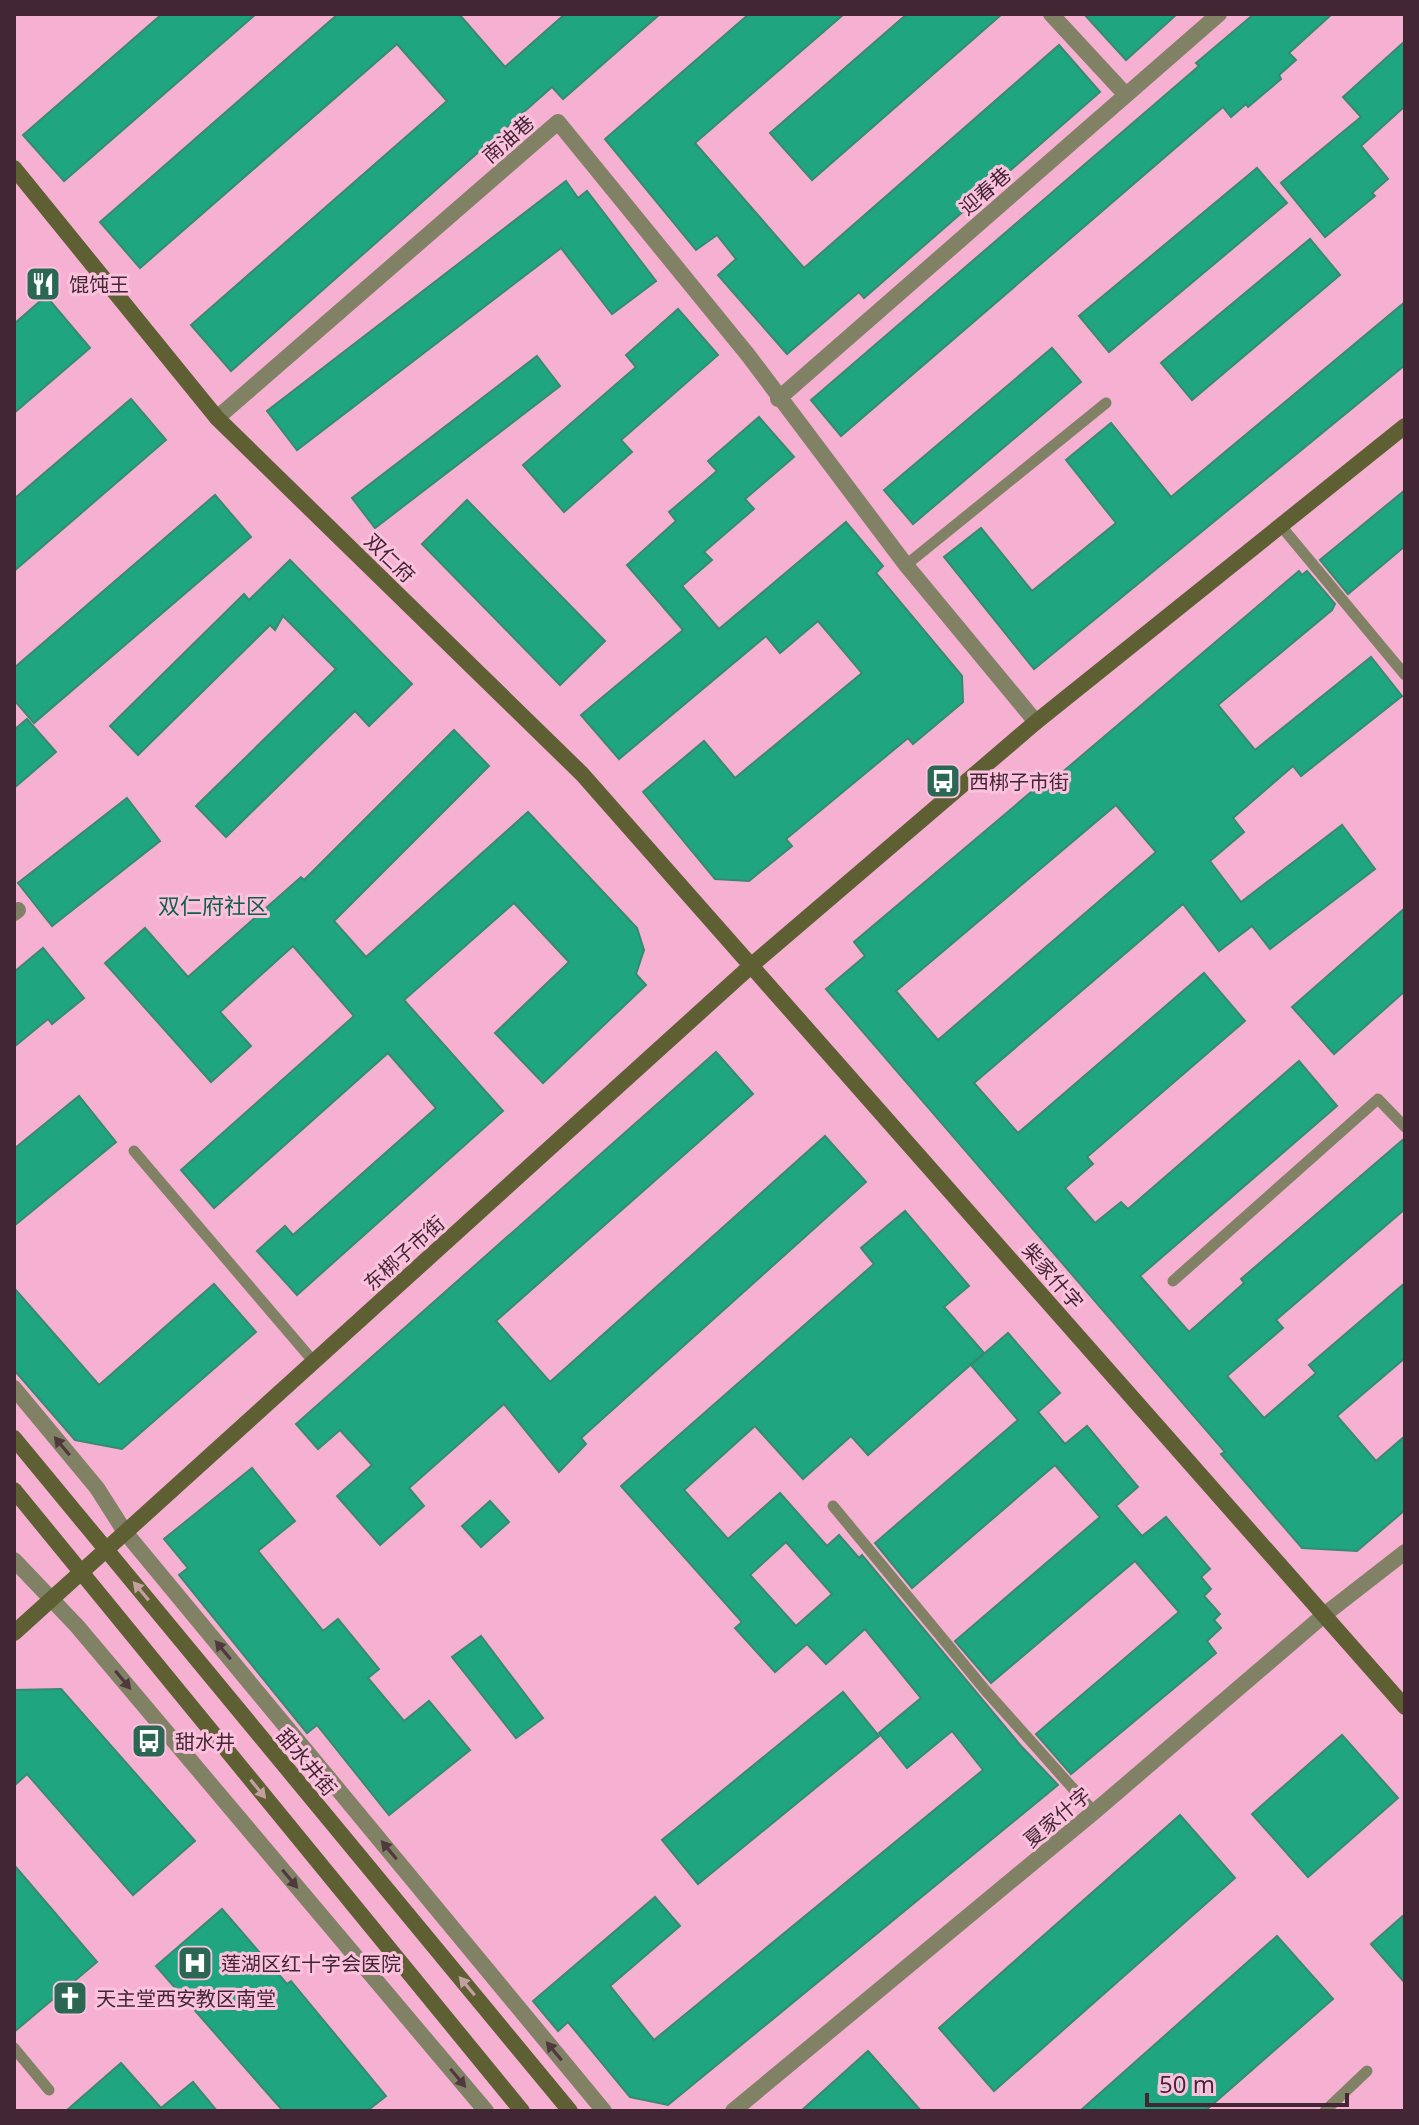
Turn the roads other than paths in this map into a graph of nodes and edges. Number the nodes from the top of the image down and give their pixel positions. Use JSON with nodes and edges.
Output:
{"nodes":[{"id":1,"x":1051,"y":14,"type":"edge"},
{"id":2,"x":1219,"y":14,"type":"edge"},
{"id":3,"x":1125,"y":94,"type":"junction"},
{"id":4,"x":14,"y":168,"type":"edge"},
{"id":5,"x":778,"y":399,"type":"junction"},
{"id":6,"x":1106,"y":403,"type":"dead end"},
{"id":7,"x":217,"y":418,"type":"junction"},
{"id":8,"x":1405,"y":426,"type":"edge"},
{"id":9,"x":1281,"y":526,"type":"junction"},
{"id":10,"x":906,"y":565,"type":"junction"},
{"id":11,"x":1405,"y":675,"type":"edge"},
{"id":12,"x":1036,"y":722,"type":"junction"},
{"id":13,"x":753,"y":964,"type":"junction"},
{"id":14,"x":1405,"y":1127,"type":"edge"},
{"id":15,"x":134,"y":1151,"type":"dead end"},
{"id":16,"x":1173,"y":1281,"type":"dead end"},
{"id":17,"x":314,"y":1362,"type":"junction"},
{"id":18,"x":14,"y":1388,"type":"edge"},
{"id":19,"x":14,"y":1438,"type":"edge"},
{"id":20,"x":14,"y":1490,"type":"edge"},
{"id":21,"x":833,"y":1506,"type":"dead end"},
{"id":22,"x":125,"y":1532,"type":"junction"},
{"id":23,"x":106,"y":1549,"type":"junction"},
{"id":24,"x":1405,"y":1552,"type":"edge"},
{"id":25,"x":14,"y":1560,"type":"edge"},
{"id":26,"x":81,"y":1571,"type":"junction"},
{"id":27,"x":51,"y":1599,"type":"junction"},
{"id":28,"x":1324,"y":1615,"type":"junction"},
{"id":29,"x":14,"y":1633,"type":"edge"},
{"id":30,"x":1405,"y":1707,"type":"edge"},
{"id":31,"x":1094,"y":1812,"type":"junction"},
{"id":32,"x":14,"y":2048,"type":"edge"},
{"id":33,"x":1367,"y":2071,"type":"dead end"},
{"id":34,"x":49,"y":2090,"type":"dead end"},
{"id":35,"x":486,"y":2111,"type":"edge"},
{"id":36,"x":522,"y":2111,"type":"edge"},
{"id":37,"x":570,"y":2111,"type":"edge"},
{"id":38,"x":604,"y":2111,"type":"edge"},
{"id":39,"x":733,"y":2111,"type":"edge"},
{"id":40,"x":1325,"y":2111,"type":"edge"}],
"edges":[{"from":1,"to":3,"type":"street"},
{"from":2,"to":3,"type":"street","name":"迎春巷"},
{"from":3,"to":5,"type":"street","name":"迎春巷"},
{"from":4,"to":7,"type":"street","name":"双仁府"},
{"from":5,"to":7,"type":"street","name":"南油巷"},
{"from":5,"to":10,"type":"street"},
{"from":6,"to":10,"type":"lane"},
{"from":7,"to":13,"type":"street","name":"双仁府"},
{"from":8,"to":9,"type":"street"},
{"from":9,"to":11,"type":"lane"},
{"from":9,"to":12,"type":"street"},
{"from":10,"to":12,"type":"street"},
{"from":12,"to":13,"type":"street"},
{"from":13,"to":17,"type":"street","name":"东梆子市街"},
{"from":13,"to":28,"type":"street","name":"柴家什字"},
{"from":14,"to":16,"type":"lane"},
{"from":15,"to":17,"type":"lane"},
{"from":17,"to":22,"type":"street","name":"东梆子市街"},
{"from":22,"to":18,"type":"street","one_way":true},
{"from":19,"to":23,"type":"street","name":"甜水井街"},
{"from":20,"to":26,"type":"street"},
{"from":21,"to":31,"type":"lane"},
{"from":22,"to":23,"type":"street","name":"东梆子市街"},
{"from":38,"to":22,"type":"street","one_way":true},
{"from":23,"to":26,"type":"street","name":"东梆子市街"},
{"from":37,"to":23,"type":"street","name":"甜水井街","one_way":true},
{"from":24,"to":28,"type":"street","name":"夏家什字"},
{"from":25,"to":27,"type":"street"},
{"from":26,"to":27,"type":"street","name":"东梆子市街"},
{"from":26,"to":36,"type":"street","one_way":true},
{"from":27,"to":29,"type":"street","name":"东梆子市街"},
{"from":27,"to":35,"type":"street","one_way":true},
{"from":28,"to":30,"type":"street","name":"柴家什字"},
{"from":28,"to":31,"type":"street","name":"夏家什字"},
{"from":31,"to":39,"type":"street","name":"夏家什字"},
{"from":32,"to":34,"type":"lane"},
{"from":33,"to":40,"type":"lane"}]}
